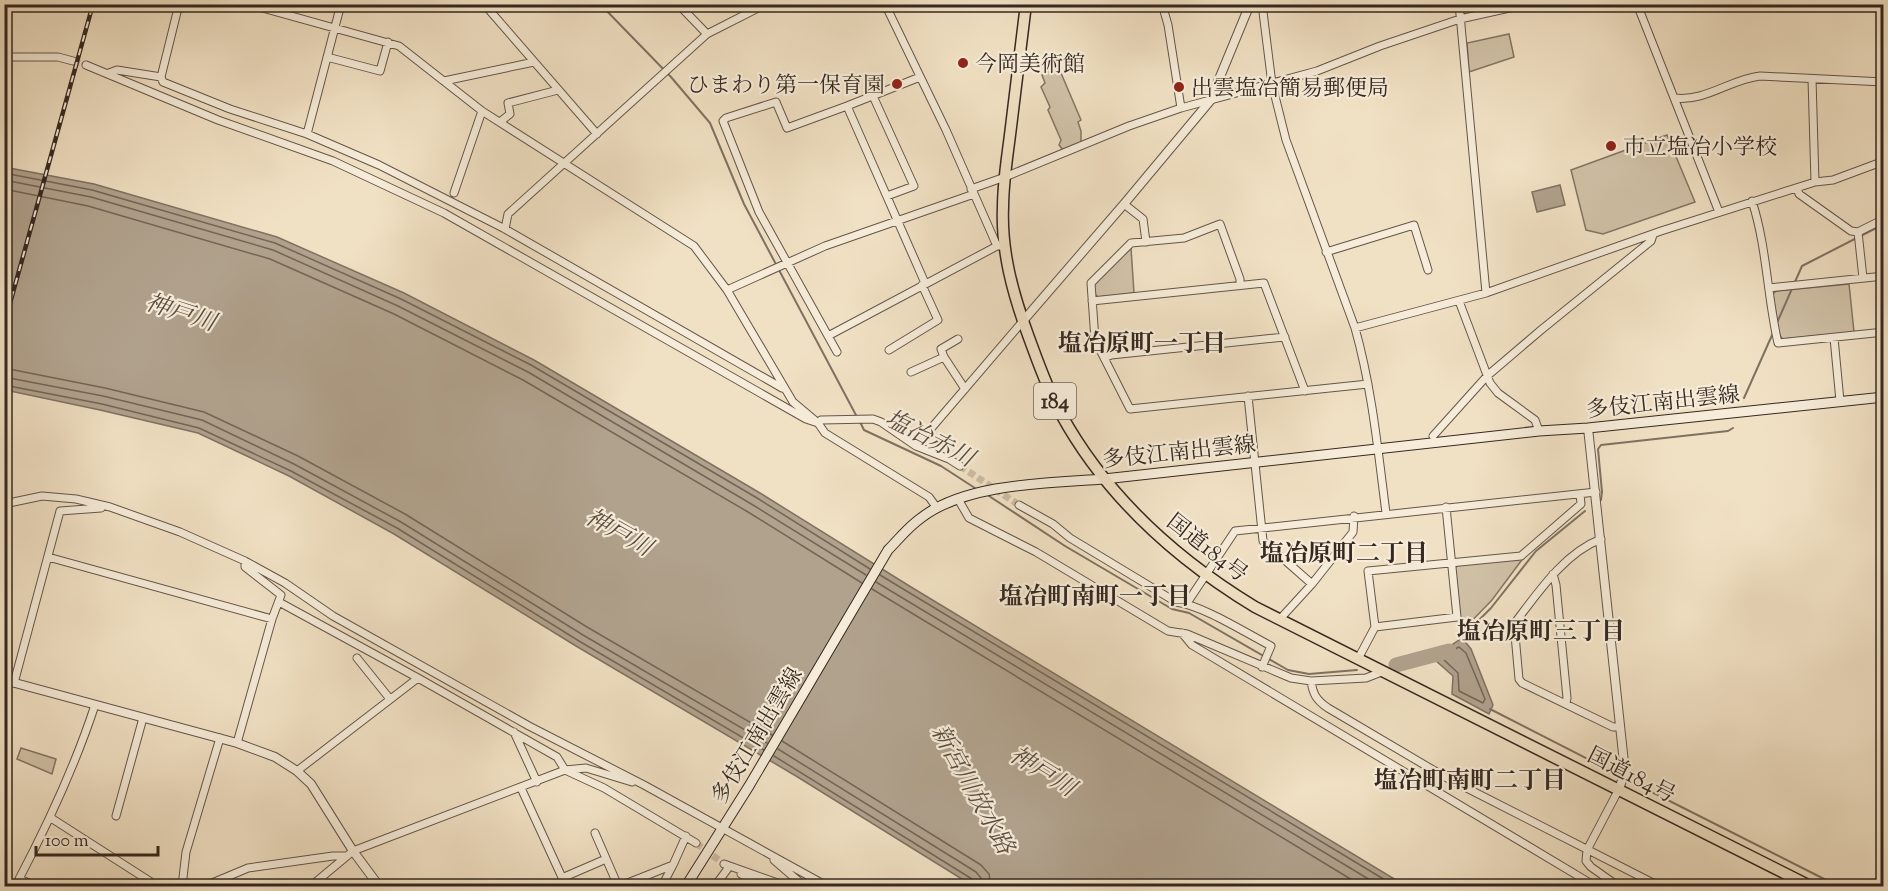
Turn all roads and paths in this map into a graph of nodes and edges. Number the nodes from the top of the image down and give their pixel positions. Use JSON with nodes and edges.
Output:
{"nodes":[{"id":1,"x":179,"y":4,"type":"edge"},
{"id":2,"x":248,"y":4,"type":"edge"},
{"id":3,"x":341,"y":4,"type":"edge"},
{"id":4,"x":484,"y":4,"type":"edge"},
{"id":5,"x":678,"y":4,"type":"edge"},
{"id":6,"x":766,"y":4,"type":"edge"},
{"id":7,"x":885,"y":4,"type":"edge"},
{"id":8,"x":1026,"y":4,"type":"edge"},
{"id":9,"x":1162,"y":4,"type":"edge"},
{"id":10,"x":1250,"y":4,"type":"edge"},
{"id":11,"x":1262,"y":4,"type":"edge"},
{"id":12,"x":1459,"y":4,"type":"edge"},
{"id":13,"x":1528,"y":4,"type":"edge"},
{"id":14,"x":1636,"y":4,"type":"edge"},
{"id":15,"x":1879,"y":4,"type":"edge"},
{"id":16,"x":1460,"y":19,"type":"junction"},
{"id":17,"x":1884,"y":22,"type":"edge"},
{"id":18,"x":335,"y":28,"type":"junction"},
{"id":19,"x":706,"y":34,"type":"junction"},
{"id":20,"x":388,"y":42,"type":"junction"},
{"id":21,"x":4,"y":57,"type":"edge"},
{"id":22,"x":327,"y":57,"type":"junction"},
{"id":23,"x":74,"y":61,"type":"tunnel mouth"},
{"id":24,"x":534,"y":62,"type":"junction"},
{"id":25,"x":86,"y":64,"type":"tunnel mouth"},
{"id":26,"x":109,"y":72,"type":"junction"},
{"id":27,"x":161,"y":77,"type":"junction"},
{"id":28,"x":920,"y":77,"type":"junction"},
{"id":29,"x":1812,"y":79,"type":"junction"},
{"id":30,"x":444,"y":81,"type":"junction"},
{"id":31,"x":1884,"y":82,"type":"edge"},
{"id":32,"x":1272,"y":84,"type":"junction"},
{"id":33,"x":558,"y":90,"type":"junction"},
{"id":34,"x":873,"y":96,"type":"junction"},
{"id":35,"x":1675,"y":98,"type":"junction"},
{"id":36,"x":1210,"y":101,"type":"junction"},
{"id":37,"x":847,"y":106,"type":"junction"},
{"id":38,"x":1181,"y":108,"type":"junction"},
{"id":39,"x":482,"y":111,"type":"junction"},
{"id":40,"x":501,"y":123,"type":"junction"},
{"id":41,"x":307,"y":134,"type":"junction"},
{"id":42,"x":597,"y":134,"type":"junction"},
{"id":43,"x":1884,"y":161,"type":"edge"},
{"id":44,"x":565,"y":164,"type":"junction"},
{"id":45,"x":1005,"y":177,"type":"junction"},
{"id":46,"x":1815,"y":182,"type":"junction"},
{"id":47,"x":1797,"y":188,"type":"junction"},
{"id":48,"x":454,"y":192,"type":"dead end"},
{"id":49,"x":972,"y":192,"type":"junction"},
{"id":50,"x":887,"y":196,"type":"junction"},
{"id":51,"x":1752,"y":201,"type":"junction"},
{"id":52,"x":1124,"y":204,"type":"junction"},
{"id":53,"x":1719,"y":212,"type":"junction"},
{"id":54,"x":1884,"y":219,"type":"edge"},
{"id":55,"x":897,"y":220,"type":"junction"},
{"id":56,"x":505,"y":229,"type":"junction"},
{"id":57,"x":1858,"y":232,"type":"junction"},
{"id":58,"x":1653,"y":235,"type":"junction"},
{"id":59,"x":1146,"y":242,"type":"junction"},
{"id":60,"x":1001,"y":246,"type":"junction"},
{"id":61,"x":1326,"y":252,"type":"junction"},
{"id":62,"x":787,"y":263,"type":"junction"},
{"id":63,"x":1428,"y":270,"type":"dead end"},
{"id":64,"x":1884,"y":276,"type":"edge"},
{"id":65,"x":1863,"y":278,"type":"junction"},
{"id":66,"x":923,"y":284,"type":"junction"},
{"id":67,"x":1240,"y":285,"type":"junction"},
{"id":68,"x":1769,"y":288,"type":"junction"},
{"id":69,"x":727,"y":290,"type":"junction"},
{"id":70,"x":1486,"y":293,"type":"junction"},
{"id":71,"x":1092,"y":301,"type":"junction"},
{"id":72,"x":1459,"y":301,"type":"junction"},
{"id":73,"x":1023,"y":321,"type":"junction"},
{"id":74,"x":1355,"y":328,"type":"junction"},
{"id":75,"x":1884,"y":332,"type":"edge"},
{"id":76,"x":828,"y":336,"type":"junction"},
{"id":77,"x":1285,"y":337,"type":"junction"},
{"id":78,"x":1834,"y":338,"type":"junction"},
{"id":79,"x":958,"y":339,"type":"dead end"},
{"id":80,"x":889,"y":350,"type":"dead end"},
{"id":81,"x":837,"y":352,"type":"dead end"},
{"id":82,"x":944,"y":357,"type":"junction"},
{"id":83,"x":1104,"y":357,"type":"junction"},
{"id":84,"x":911,"y":372,"type":"dead end"},
{"id":85,"x":1487,"y":376,"type":"junction"},
{"id":86,"x":1368,"y":384,"type":"junction"},
{"id":87,"x":785,"y":389,"type":"junction"},
{"id":88,"x":964,"y":389,"type":"junction"},
{"id":89,"x":1305,"y":391,"type":"junction"},
{"id":90,"x":1248,"y":396,"type":"junction"},
{"id":91,"x":1884,"y":397,"type":"edge"},
{"id":92,"x":1840,"y":401,"type":"junction"},
{"id":93,"x":818,"y":423,"type":"junction"},
{"id":94,"x":1588,"y":428,"type":"junction"},
{"id":95,"x":1539,"y":431,"type":"junction"},
{"id":96,"x":1434,"y":436,"type":"dead end"},
{"id":97,"x":916,"y":446,"type":"junction"},
{"id":98,"x":1379,"y":450,"type":"junction"},
{"id":99,"x":1255,"y":463,"type":"junction"},
{"id":100,"x":960,"y":466,"type":"tunnel mouth"},
{"id":101,"x":1104,"y":479,"type":"junction"},
{"id":102,"x":1596,"y":492,"type":"junction"},
{"id":103,"x":1580,"y":494,"type":"junction"},
{"id":104,"x":958,"y":499,"type":"junction"},
{"id":105,"x":4,"y":504,"type":"edge"},
{"id":106,"x":1019,"y":505,"type":"tunnel mouth"},
{"id":107,"x":110,"y":507,"type":"junction"},
{"id":108,"x":1446,"y":507,"type":"junction"},
{"id":109,"x":937,"y":508,"type":"junction"},
{"id":110,"x":1386,"y":513,"type":"junction"},
{"id":111,"x":1354,"y":516,"type":"junction"},
{"id":112,"x":1262,"y":526,"type":"junction"},
{"id":113,"x":1601,"y":539,"type":"junction"},
{"id":114,"x":48,"y":556,"type":"junction"},
{"id":115,"x":245,"y":561,"type":"junction"},
{"id":116,"x":1451,"y":562,"type":"junction"},
{"id":117,"x":1553,"y":574,"type":"junction"},
{"id":118,"x":1205,"y":575,"type":"junction"},
{"id":119,"x":1312,"y":584,"type":"junction"},
{"id":120,"x":279,"y":602,"type":"junction"},
{"id":121,"x":1187,"y":603,"type":"junction"},
{"id":122,"x":272,"y":619,"type":"junction"},
{"id":123,"x":1280,"y":619,"type":"junction"},
{"id":124,"x":1375,"y":627,"type":"junction"},
{"id":125,"x":1182,"y":633,"type":"junction"},
{"id":126,"x":1359,"y":657,"type":"junction"},
{"id":127,"x":357,"y":658,"type":"dead end"},
{"id":128,"x":1263,"y":663,"type":"junction"},
{"id":129,"x":1384,"y":671,"type":"junction"},
{"id":130,"x":418,"y":678,"type":"junction"},
{"id":131,"x":4,"y":680,"type":"edge"},
{"id":132,"x":1311,"y":681,"type":"junction"},
{"id":133,"x":14,"y":683,"type":"junction"},
{"id":134,"x":390,"y":699,"type":"junction"},
{"id":135,"x":1566,"y":704,"type":"junction"},
{"id":136,"x":95,"y":705,"type":"junction"},
{"id":137,"x":143,"y":718,"type":"junction"},
{"id":138,"x":1620,"y":728,"type":"junction"},
{"id":139,"x":514,"y":732,"type":"junction"},
{"id":140,"x":220,"y":738,"type":"junction"},
{"id":141,"x":237,"y":743,"type":"junction"},
{"id":142,"x":565,"y":770,"type":"junction"},
{"id":143,"x":297,"y":771,"type":"junction"},
{"id":144,"x":537,"y":782,"type":"junction"},
{"id":145,"x":644,"y":785,"type":"junction"},
{"id":146,"x":521,"y":788,"type":"junction"},
{"id":147,"x":1619,"y":789,"type":"junction"},
{"id":148,"x":116,"y":816,"type":"dead end"},
{"id":149,"x":51,"y":818,"type":"junction"},
{"id":150,"x":723,"y":829,"type":"junction"},
{"id":151,"x":595,"y":832,"type":"dead end"},
{"id":152,"x":686,"y":836,"type":"junction"},
{"id":153,"x":696,"y":843,"type":"tunnel mouth"},
{"id":154,"x":1587,"y":850,"type":"junction"},
{"id":155,"x":765,"y":852,"type":"junction"},
{"id":156,"x":350,"y":853,"type":"junction"},
{"id":157,"x":606,"y":860,"type":"junction"},
{"id":158,"x":673,"y":865,"type":"junction"},
{"id":159,"x":729,"y":867,"type":"junction"},
{"id":160,"x":562,"y":878,"type":"junction"},
{"id":161,"x":151,"y":882,"type":"dead end"},
{"id":162,"x":32,"y":886,"type":"edge"},
{"id":163,"x":182,"y":886,"type":"edge"},
{"id":164,"x":205,"y":886,"type":"edge"},
{"id":165,"x":311,"y":886,"type":"edge"},
{"id":166,"x":379,"y":886,"type":"edge"},
{"id":167,"x":566,"y":886,"type":"edge"},
{"id":168,"x":619,"y":886,"type":"edge"},
{"id":169,"x":662,"y":886,"type":"edge"},
{"id":170,"x":686,"y":886,"type":"edge"},
{"id":171,"x":715,"y":886,"type":"edge"},
{"id":172,"x":762,"y":886,"type":"edge"},
{"id":173,"x":786,"y":886,"type":"edge"},
{"id":174,"x":804,"y":886,"type":"edge"},
{"id":175,"x":827,"y":886,"type":"edge"},
{"id":176,"x":1595,"y":886,"type":"edge"},
{"id":177,"x":1618,"y":886,"type":"edge"},
{"id":178,"x":1659,"y":886,"type":"edge"},
{"id":179,"x":1810,"y":886,"type":"edge"}],
"edges":[{"from":1,"to":27,"type":"street"},
{"from":2,"to":18,"type":"street"},
{"from":3,"to":18,"type":"street"},
{"from":4,"to":24,"type":"street"},
{"from":5,"to":19,"type":"street"},
{"from":6,"to":19,"type":"street"},
{"from":7,"to":28,"type":"street"},
{"from":8,"to":45,"type":"highway","name":"国道184号","number":"184"},
{"from":9,"to":38,"type":"street"},
{"from":10,"to":36,"type":"street"},
{"from":11,"to":32,"type":"street"},
{"from":12,"to":16,"type":"street"},
{"from":13,"to":16,"type":"street"},
{"from":14,"to":35,"type":"street"},
{"from":15,"to":17,"type":"street"},
{"from":16,"to":32,"type":"street"},
{"from":16,"to":70,"type":"street"},
{"from":18,"to":20,"type":"street"},
{"from":18,"to":22,"type":"street"},
{"from":19,"to":42,"type":"street"},
{"from":20,"to":22,"type":"street"},
{"from":20,"to":30,"type":"street"},
{"from":21,"to":23,"type":"street"},
{"from":22,"to":41,"type":"street"},
{"from":24,"to":30,"type":"street"},
{"from":24,"to":33,"type":"street"},
{"from":25,"to":26,"type":"street"},
{"from":26,"to":27,"type":"street"},
{"from":26,"to":93,"type":"street"},
{"from":27,"to":41,"type":"street"},
{"from":28,"to":34,"type":"street"},
{"from":28,"to":49,"type":"street"},
{"from":29,"to":31,"type":"street"},
{"from":29,"to":35,"type":"street"},
{"from":29,"to":46,"type":"street"},
{"from":30,"to":39,"type":"street"},
{"from":32,"to":36,"type":"street"},
{"from":32,"to":61,"type":"street"},
{"from":33,"to":40,"type":"street"},
{"from":33,"to":42,"type":"street"},
{"from":34,"to":37,"type":"street"},
{"from":34,"to":50,"type":"street"},
{"from":35,"to":53,"type":"street"},
{"from":36,"to":38,"type":"street"},
{"from":36,"to":52,"type":"street"},
{"from":37,"to":50,"type":"street"},
{"from":37,"to":62,"type":"street"},
{"from":38,"to":45,"type":"street"},
{"from":39,"to":40,"type":"street"},
{"from":39,"to":48,"type":"street"},
{"from":40,"to":44,"type":"street"},
{"from":41,"to":56,"type":"street"},
{"from":42,"to":44,"type":"street"},
{"from":43,"to":46,"type":"street"},
{"from":44,"to":56,"type":"street"},
{"from":44,"to":69,"type":"street"},
{"from":45,"to":49,"type":"street"},
{"from":45,"to":60,"type":"highway","name":"国道184号","number":"184"},
{"from":46,"to":47,"type":"street"},
{"from":47,"to":51,"type":"street"},
{"from":47,"to":57,"type":"street"},
{"from":49,"to":55,"type":"street"},
{"from":49,"to":60,"type":"street"},
{"from":50,"to":55,"type":"street"},
{"from":51,"to":53,"type":"street"},
{"from":51,"to":68,"type":"street"},
{"from":52,"to":59,"type":"street"},
{"from":52,"to":73,"type":"street"},
{"from":53,"to":58,"type":"street"},
{"from":54,"to":57,"type":"street"},
{"from":55,"to":62,"type":"street"},
{"from":55,"to":66,"type":"street"},
{"from":56,"to":87,"type":"street"},
{"from":57,"to":65,"type":"street"},
{"from":58,"to":70,"type":"street"},
{"from":58,"to":85,"type":"street"},
{"from":59,"to":67,"type":"street"},
{"from":59,"to":71,"type":"street"},
{"from":60,"to":66,"type":"street"},
{"from":60,"to":73,"type":"highway","name":"国道184号","number":"184"},
{"from":61,"to":63,"type":"street"},
{"from":61,"to":74,"type":"street"},
{"from":62,"to":69,"type":"street"},
{"from":62,"to":76,"type":"street"},
{"from":64,"to":65,"type":"street"},
{"from":65,"to":68,"type":"street"},
{"from":66,"to":76,"type":"street"},
{"from":66,"to":80,"type":"street"},
{"from":67,"to":71,"type":"street"},
{"from":67,"to":77,"type":"street"},
{"from":68,"to":78,"type":"street"},
{"from":69,"to":87,"type":"street"},
{"from":70,"to":72,"type":"street"},
{"from":71,"to":83,"type":"street"},
{"from":72,"to":74,"type":"street"},
{"from":72,"to":85,"type":"street"},
{"from":73,"to":88,"type":"street"},
{"from":73,"to":101,"type":"highway","name":"国道184号","number":"184"},
{"from":74,"to":86,"type":"street"},
{"from":75,"to":78,"type":"street"},
{"from":76,"to":81,"type":"street"},
{"from":77,"to":83,"type":"street"},
{"from":77,"to":89,"type":"street"},
{"from":78,"to":92,"type":"street"},
{"from":79,"to":82,"type":"street"},
{"from":82,"to":84,"type":"street"},
{"from":82,"to":88,"type":"street"},
{"from":83,"to":90,"type":"street"},
{"from":85,"to":95,"type":"street"},
{"from":85,"to":96,"type":"street"},
{"from":86,"to":89,"type":"street"},
{"from":86,"to":98,"type":"street"},
{"from":87,"to":93,"type":"street"},
{"from":88,"to":97,"type":"street"},
{"from":89,"to":90,"type":"street"},
{"from":90,"to":99,"type":"street"},
{"from":91,"to":92,"type":"main road","name":"多伎江南出雲線"},
{"from":92,"to":94,"type":"main road","name":"多伎江南出雲線"},
{"from":93,"to":97,"type":"street"},
{"from":93,"to":109,"type":"street"},
{"from":94,"to":95,"type":"main road","name":"多伎江南出雲線"},
{"from":94,"to":102,"type":"street"},
{"from":95,"to":98,"type":"main road","name":"多伎江南出雲線"},
{"from":97,"to":100,"type":"street"},
{"from":98,"to":99,"type":"main road","name":"多伎江南出雲線"},
{"from":98,"to":110,"type":"street"},
{"from":99,"to":101,"type":"main road","name":"多伎江南出雲線"},
{"from":99,"to":112,"type":"street"},
{"from":101,"to":104,"type":"main road","name":"多伎江南出雲線"},
{"from":101,"to":118,"type":"highway","name":"国道184号","number":"184"},
{"from":102,"to":103,"type":"street"},
{"from":102,"to":113,"type":"street"},
{"from":103,"to":108,"type":"street"},
{"from":103,"to":116,"type":"street"},
{"from":104,"to":109,"type":"main road","name":"多伎江南出雲線"},
{"from":104,"to":125,"type":"street"},
{"from":105,"to":107,"type":"street"},
{"from":106,"to":121,"type":"street"},
{"from":107,"to":114,"type":"street"},
{"from":107,"to":115,"type":"street"},
{"from":108,"to":110,"type":"street"},
{"from":108,"to":116,"type":"street"},
{"from":109,"to":150,"type":"main road","name":"多伎江南出雲線"},
{"from":110,"to":111,"type":"street"},
{"from":111,"to":112,"type":"street"},
{"from":111,"to":119,"type":"street"},
{"from":112,"to":118,"type":"street"},
{"from":112,"to":119,"type":"street"},
{"from":113,"to":117,"type":"street"},
{"from":113,"to":138,"type":"street"},
{"from":114,"to":122,"type":"street"},
{"from":114,"to":133,"type":"street"},
{"from":115,"to":120,"type":"street"},
{"from":115,"to":145,"type":"street"},
{"from":116,"to":124,"type":"street"},
{"from":116,"to":124,"type":"street"},
{"from":117,"to":135,"type":"street"},
{"from":117,"to":135,"type":"street"},
{"from":118,"to":121,"type":"street"},
{"from":118,"to":123,"type":"highway","name":"国道184号","number":"184"},
{"from":119,"to":123,"type":"street"},
{"from":120,"to":122,"type":"street"},
{"from":120,"to":130,"type":"street"},
{"from":121,"to":128,"type":"street"},
{"from":122,"to":141,"type":"street"},
{"from":123,"to":126,"type":"highway","name":"国道184号","number":"184"},
{"from":124,"to":126,"type":"street"},
{"from":125,"to":128,"type":"street"},
{"from":125,"to":176,"type":"street"},
{"from":126,"to":129,"type":"highway","name":"国道184号","number":"184"},
{"from":127,"to":134,"type":"street"},
{"from":128,"to":132,"type":"street"},
{"from":129,"to":132,"type":"street"},
{"from":129,"to":147,"type":"highway","name":"国道184号","number":"184"},
{"from":130,"to":134,"type":"street"},
{"from":130,"to":139,"type":"street"},
{"from":131,"to":133,"type":"street"},
{"from":132,"to":154,"type":"street"},
{"from":133,"to":136,"type":"street"},
{"from":134,"to":143,"type":"street"},
{"from":135,"to":138,"type":"street"},
{"from":136,"to":137,"type":"street"},
{"from":136,"to":149,"type":"street"},
{"from":137,"to":140,"type":"street"},
{"from":137,"to":148,"type":"street"},
{"from":138,"to":147,"type":"street"},
{"from":139,"to":142,"type":"street"},
{"from":139,"to":144,"type":"street"},
{"from":140,"to":141,"type":"street"},
{"from":140,"to":163,"type":"street"},
{"from":141,"to":143,"type":"street"},
{"from":142,"to":144,"type":"street"},
{"from":142,"to":145,"type":"street"},
{"from":142,"to":152,"type":"street"},
{"from":143,"to":156,"type":"street"},
{"from":144,"to":146,"type":"street"},
{"from":145,"to":150,"type":"street"},
{"from":146,"to":156,"type":"street"},
{"from":146,"to":160,"type":"street"},
{"from":147,"to":154,"type":"street"},
{"from":147,"to":179,"type":"highway","name":"国道184号","number":"184"},
{"from":149,"to":161,"type":"street"},
{"from":149,"to":162,"type":"street"},
{"from":150,"to":155,"type":"street"},
{"from":150,"to":170,"type":"main road","name":"多伎江南出雲線"},
{"from":151,"to":157,"type":"street"},
{"from":152,"to":153,"type":"street"},
{"from":152,"to":158,"type":"street"},
{"from":154,"to":177,"type":"street"},
{"from":154,"to":178,"type":"street"},
{"from":155,"to":174,"type":"street"},
{"from":155,"to":175,"type":"street"},
{"from":156,"to":164,"type":"street"},
{"from":156,"to":165,"type":"street"},
{"from":156,"to":166,"type":"street"},
{"from":157,"to":160,"type":"street"},
{"from":157,"to":168,"type":"street"},
{"from":158,"to":168,"type":"street"},
{"from":158,"to":169,"type":"street"},
{"from":159,"to":171,"type":"street"},
{"from":159,"to":172,"type":"street"},
{"from":159,"to":173,"type":"street"},
{"from":160,"to":167,"type":"street"}]}
